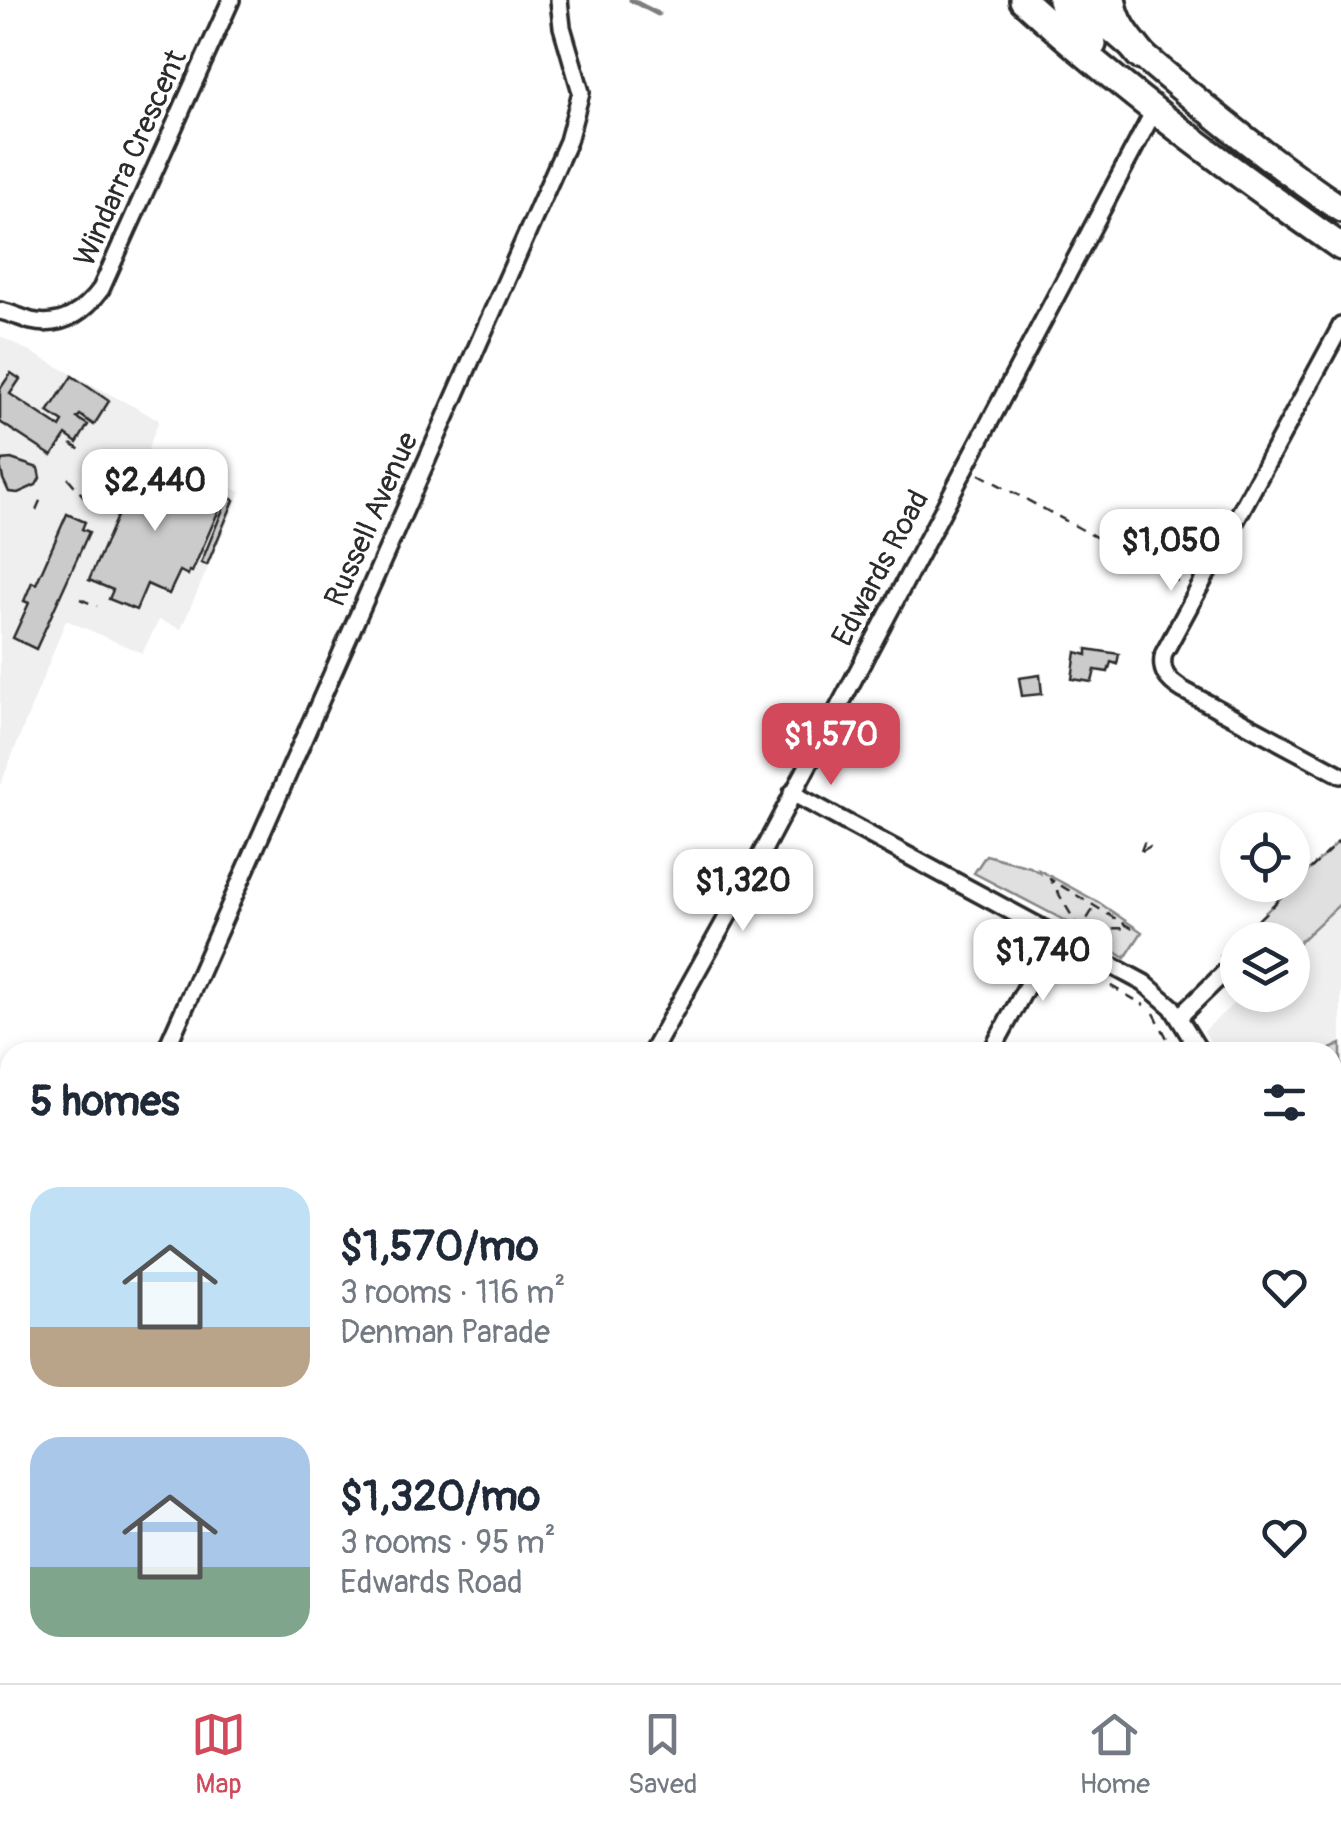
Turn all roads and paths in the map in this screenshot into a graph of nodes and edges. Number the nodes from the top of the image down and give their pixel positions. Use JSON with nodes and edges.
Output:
{"nodes":[{"id":1,"x":231,"y":0,"type":"edge"},
{"id":2,"x":559,"y":0,"type":"edge"},
{"id":3,"x":1090,"y":0,"type":"edge"},
{"id":4,"x":1068,"y":1,"type":"edge"},
{"id":5,"x":1026,"y":3,"type":"edge"},
{"id":6,"x":1108,"y":12,"type":"edge"},
{"id":7,"x":1142,"y":55,"type":"joint"},
{"id":8,"x":1155,"y":109,"type":"junction"},
{"id":9,"x":1341,"y":209,"type":"edge"},
{"id":10,"x":1341,"y":247,"type":"edge"},
{"id":11,"x":0,"y":311,"type":"edge"},
{"id":12,"x":1341,"y":326,"type":"edge"},
{"id":13,"x":71,"y":444,"type":"dead end"},
{"id":14,"x":85,"y":453,"type":"dead end"},
{"id":15,"x":965,"y":467,"type":"junction"},
{"id":16,"x":68,"y":478,"type":"dead end"},
{"id":17,"x":43,"y":494,"type":"dead end"},
{"id":18,"x":36,"y":510,"type":"dead end"},
{"id":19,"x":96,"y":511,"type":"dead end"},
{"id":20,"x":1198,"y":592,"type":"junction"},
{"id":21,"x":80,"y":599,"type":"dead end"},
{"id":22,"x":96,"y":606,"type":"dead end"},
{"id":23,"x":1341,"y":775,"type":"edge"},
{"id":24,"x":792,"y":792,"type":"junction"},
{"id":25,"x":1147,"y":836,"type":"dead end"},
{"id":26,"x":1341,"y":840,"type":"edge"},
{"id":27,"x":1154,"y":844,"type":"dead end"},
{"id":28,"x":1094,"y":906,"type":"junction"},
{"id":29,"x":1263,"y":922,"type":"edge"},
{"id":30,"x":1081,"y":929,"type":"junction"},
{"id":31,"x":1055,"y":934,"type":"junction"},
{"id":32,"x":1063,"y":958,"type":"dead end"},
{"id":33,"x":1220,"y":967,"type":"edge"},
{"id":34,"x":1180,"y":1016,"type":"junction"},
{"id":35,"x":169,"y":1042,"type":"edge"},
{"id":36,"x":658,"y":1042,"type":"edge"},
{"id":37,"x":996,"y":1042,"type":"edge"},
{"id":38,"x":1169,"y":1042,"type":"edge"},
{"id":39,"x":1194,"y":1042,"type":"edge"}],
"edges":[{"from":1,"to":11,"type":"street","name":"Windarra Crescent"},
{"from":2,"to":35,"type":"street","name":"Russell Avenue"},
{"from":3,"to":6,"type":"highway"},
{"from":4,"to":5,"type":"highway"},
{"from":4,"to":6,"type":"highway"},
{"from":4,"to":8,"type":"highway"},
{"from":5,"to":8,"type":"highway"},
{"from":6,"to":7,"type":"highway"},
{"from":7,"to":9,"type":"highway"},
{"from":8,"to":10,"type":"highway"},
{"from":8,"to":15,"type":"street","name":"Edwards Road"},
{"from":12,"to":20,"type":"street"},
{"from":13,"to":14,"type":"path"},
{"from":15,"to":20,"type":"path"},
{"from":15,"to":24,"type":"street","name":"Edwards Road"},
{"from":16,"to":19,"type":"path"},
{"from":17,"to":18,"type":"path"},
{"from":20,"to":23,"type":"street"},
{"from":21,"to":22,"type":"path"},
{"from":24,"to":31,"type":"street"},
{"from":24,"to":36,"type":"street","name":"Edwards Road"},
{"from":25,"to":27,"type":"path"},
{"from":26,"to":29,"type":"path"},
{"from":28,"to":30,"type":"path"},
{"from":28,"to":30,"type":"path"},
{"from":28,"to":30,"type":"path"},
{"from":31,"to":34,"type":"street"},
{"from":31,"to":37,"type":"street"},
{"from":32,"to":38,"type":"path"},
{"from":33,"to":34,"type":"street"},
{"from":34,"to":39,"type":"street"}]}
